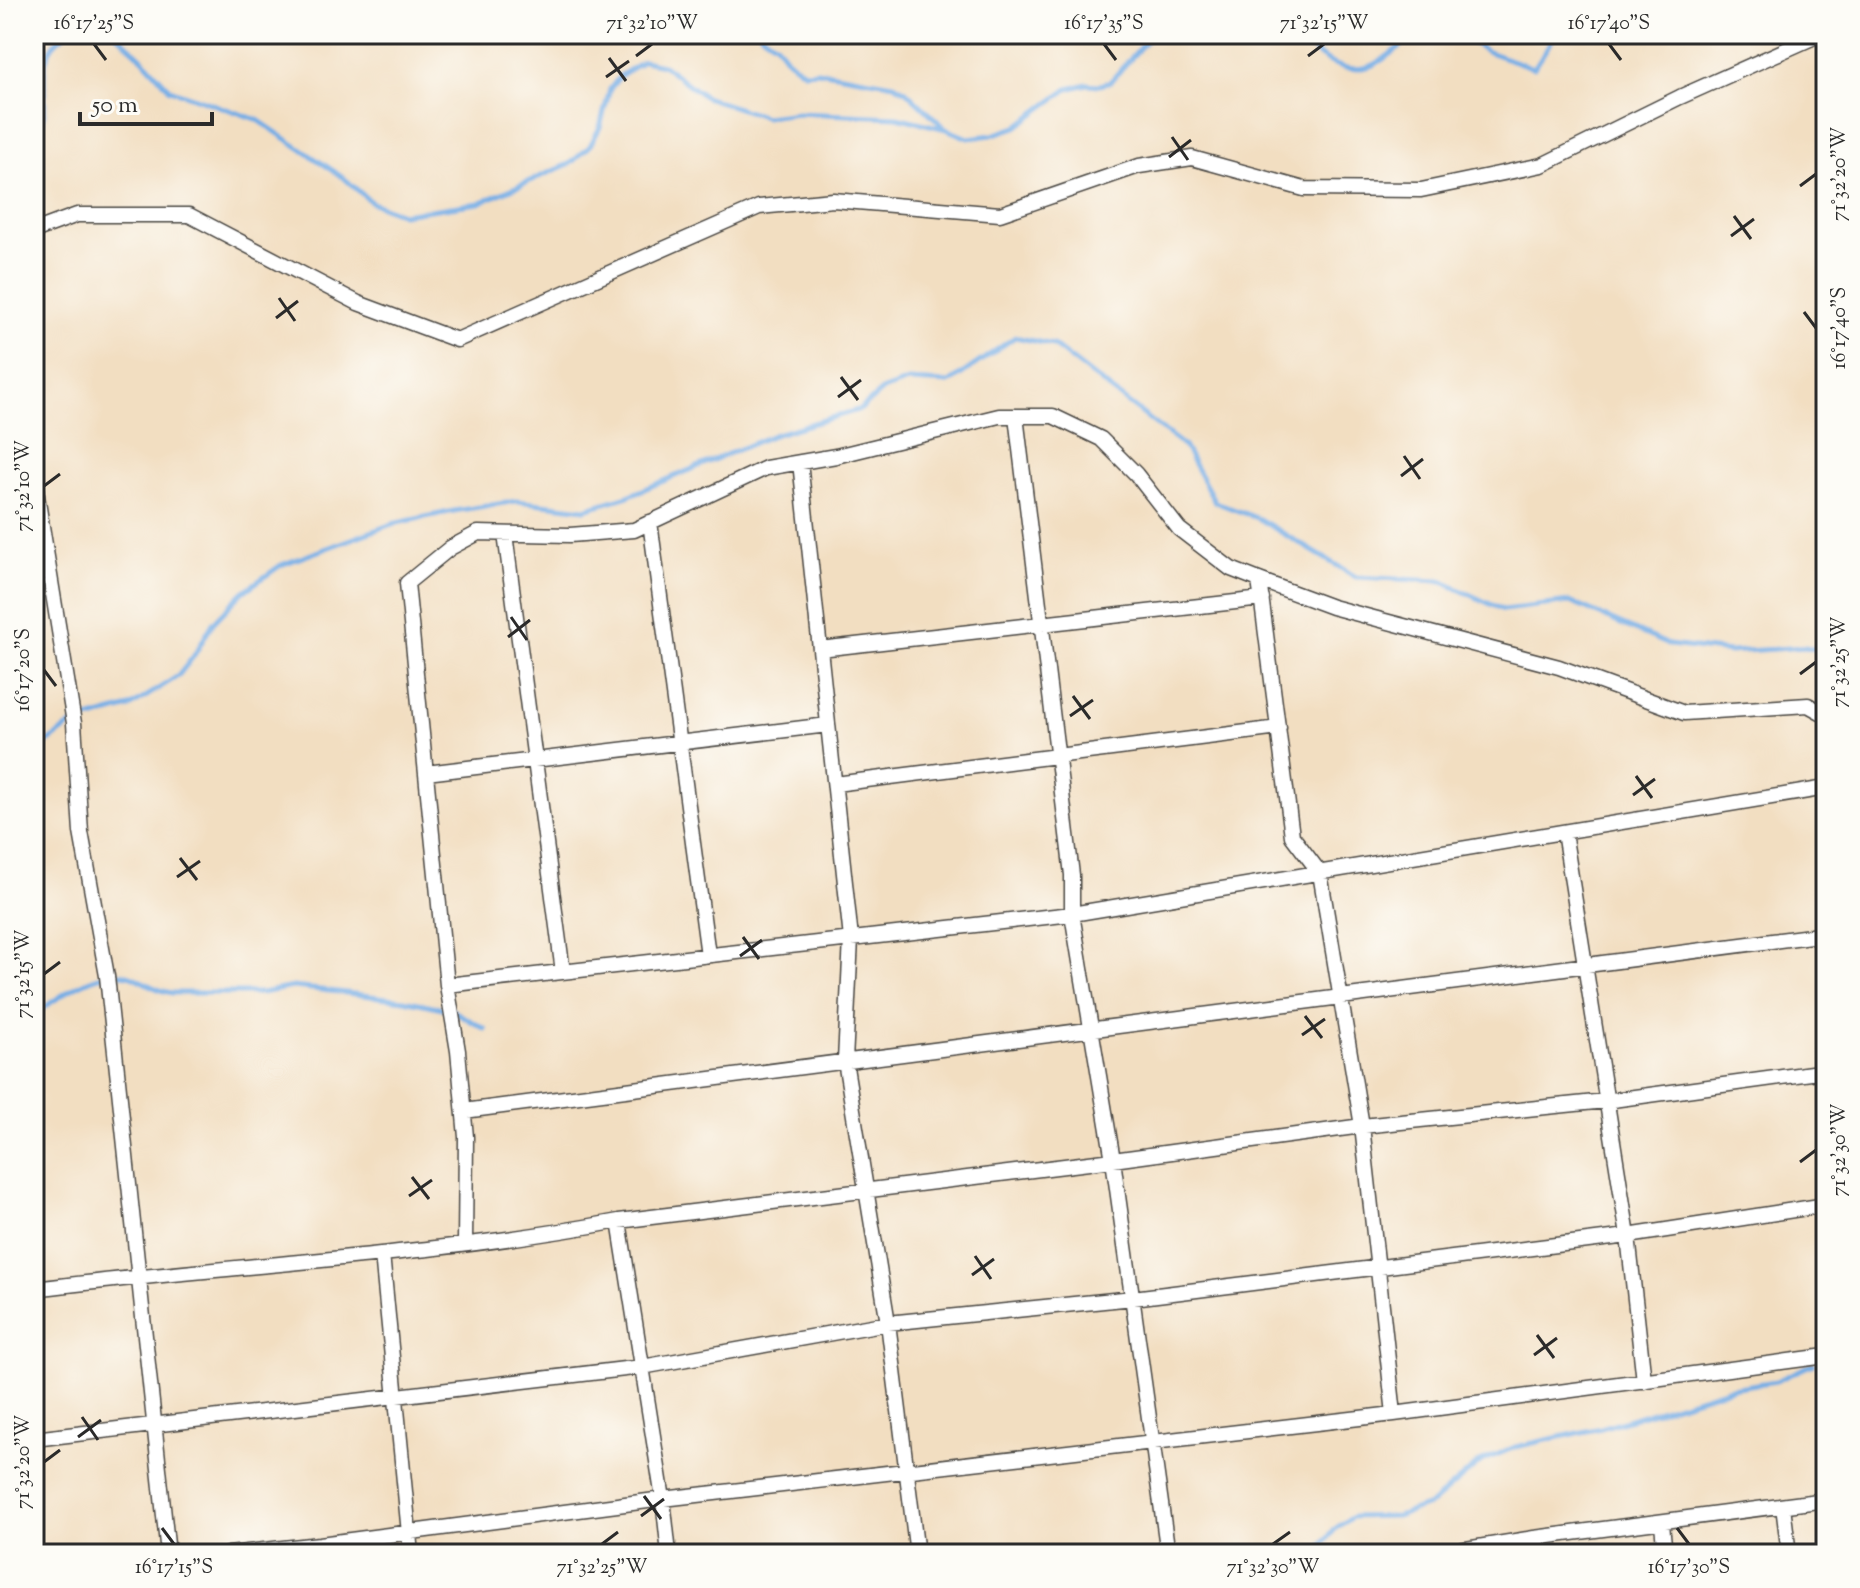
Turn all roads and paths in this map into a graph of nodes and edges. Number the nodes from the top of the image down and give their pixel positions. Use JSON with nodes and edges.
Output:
{"nodes":[{"id":1,"x":1821,"y":34,"type":"edge"},
{"id":2,"x":34,"y":231,"type":"edge"},
{"id":3,"x":1016,"y":416,"type":"junction"},
{"id":4,"x":800,"y":462,"type":"junction"},
{"id":5,"x":34,"y":477,"type":"edge"},
{"id":6,"x":650,"y":522,"type":"junction"},
{"id":7,"x":505,"y":534,"type":"junction"},
{"id":8,"x":1259,"y":580,"type":"junction"},
{"id":9,"x":1262,"y":599,"type":"junction"},
{"id":10,"x":1042,"y":624,"type":"junction"},
{"id":11,"x":820,"y":649,"type":"junction"},
{"id":12,"x":1826,"y":715,"type":"edge"},
{"id":13,"x":828,"y":725,"type":"junction"},
{"id":14,"x":1279,"y":728,"type":"junction"},
{"id":15,"x":680,"y":743,"type":"junction"},
{"id":16,"x":1058,"y":756,"type":"junction"},
{"id":17,"x":535,"y":760,"type":"junction"},
{"id":18,"x":426,"y":773,"type":"junction"},
{"id":19,"x":835,"y":784,"type":"junction"},
{"id":20,"x":1826,"y":788,"type":"edge"},
{"id":21,"x":1564,"y":832,"type":"junction"},
{"id":22,"x":1320,"y":873,"type":"junction"},
{"id":23,"x":1072,"y":914,"type":"junction"},
{"id":24,"x":1826,"y":934,"type":"edge"},
{"id":25,"x":851,"y":939,"type":"junction"},
{"id":26,"x":708,"y":955,"type":"junction"},
{"id":27,"x":1583,"y":965,"type":"junction"},
{"id":28,"x":563,"y":972,"type":"junction"},
{"id":29,"x":447,"y":985,"type":"junction"},
{"id":30,"x":1340,"y":997,"type":"junction"},
{"id":31,"x":1091,"y":1029,"type":"junction"},
{"id":32,"x":845,"y":1061,"type":"junction"},
{"id":33,"x":1826,"y":1071,"type":"edge"},
{"id":34,"x":1605,"y":1101,"type":"junction"},
{"id":35,"x":464,"y":1111,"type":"junction"},
{"id":36,"x":1362,"y":1126,"type":"junction"},
{"id":37,"x":1113,"y":1160,"type":"junction"},
{"id":38,"x":866,"y":1191,"type":"junction"},
{"id":39,"x":1826,"y":1205,"type":"edge"},
{"id":40,"x":619,"y":1221,"type":"junction"},
{"id":41,"x":1628,"y":1236,"type":"junction"},
{"id":42,"x":465,"y":1244,"type":"junction"},
{"id":43,"x":382,"y":1254,"type":"junction"},
{"id":44,"x":1377,"y":1267,"type":"junction"},
{"id":45,"x":139,"y":1276,"type":"junction"},
{"id":46,"x":34,"y":1289,"type":"edge"},
{"id":47,"x":1133,"y":1298,"type":"junction"},
{"id":48,"x":888,"y":1323,"type":"junction"},
{"id":49,"x":1826,"y":1356,"type":"edge"},
{"id":50,"x":642,"y":1367,"type":"junction"},
{"id":51,"x":1644,"y":1381,"type":"junction"},
{"id":52,"x":396,"y":1396,"type":"junction"},
{"id":53,"x":1394,"y":1414,"type":"junction"},
{"id":54,"x":154,"y":1423,"type":"junction"},
{"id":55,"x":34,"y":1439,"type":"edge"},
{"id":56,"x":1153,"y":1442,"type":"junction"},
{"id":57,"x":905,"y":1473,"type":"junction"},
{"id":58,"x":663,"y":1499,"type":"junction"},
{"id":59,"x":1826,"y":1500,"type":"edge"},
{"id":60,"x":1783,"y":1506,"type":"junction"},
{"id":61,"x":1662,"y":1524,"type":"junction"},
{"id":62,"x":409,"y":1532,"type":"junction"},
{"id":63,"x":1534,"y":1538,"type":"junction"},
{"id":64,"x":168,"y":1554,"type":"edge"},
{"id":65,"x":228,"y":1554,"type":"edge"},
{"id":66,"x":411,"y":1554,"type":"edge"},
{"id":67,"x":669,"y":1554,"type":"edge"},
{"id":68,"x":917,"y":1554,"type":"edge"},
{"id":69,"x":1168,"y":1554,"type":"edge"},
{"id":70,"x":1435,"y":1554,"type":"edge"},
{"id":71,"x":1536,"y":1554,"type":"edge"},
{"id":72,"x":1665,"y":1554,"type":"edge"},
{"id":73,"x":1789,"y":1554,"type":"edge"}],
"edges":[{"from":1,"to":2,"type":"street"},
{"from":3,"to":4,"type":"street"},
{"from":3,"to":8,"type":"street"},
{"from":3,"to":10,"type":"street"},
{"from":4,"to":6,"type":"street"},
{"from":4,"to":11,"type":"street"},
{"from":5,"to":45,"type":"street"},
{"from":6,"to":7,"type":"street"},
{"from":6,"to":15,"type":"street"},
{"from":7,"to":17,"type":"street"},
{"from":7,"to":18,"type":"street"},
{"from":8,"to":9,"type":"street"},
{"from":8,"to":12,"type":"street"},
{"from":9,"to":10,"type":"street"},
{"from":9,"to":14,"type":"street"},
{"from":10,"to":11,"type":"street"},
{"from":10,"to":16,"type":"street"},
{"from":11,"to":13,"type":"street"},
{"from":13,"to":15,"type":"street"},
{"from":13,"to":19,"type":"street"},
{"from":14,"to":16,"type":"street"},
{"from":14,"to":22,"type":"street"},
{"from":15,"to":17,"type":"street"},
{"from":15,"to":26,"type":"street"},
{"from":16,"to":19,"type":"street"},
{"from":16,"to":23,"type":"street"},
{"from":17,"to":18,"type":"street"},
{"from":17,"to":28,"type":"street"},
{"from":18,"to":29,"type":"street"},
{"from":19,"to":25,"type":"street"},
{"from":20,"to":21,"type":"street"},
{"from":21,"to":22,"type":"street"},
{"from":21,"to":27,"type":"street"},
{"from":22,"to":23,"type":"street"},
{"from":22,"to":30,"type":"street"},
{"from":23,"to":25,"type":"street"},
{"from":23,"to":31,"type":"street"},
{"from":24,"to":27,"type":"street"},
{"from":25,"to":26,"type":"street"},
{"from":25,"to":32,"type":"street"},
{"from":26,"to":28,"type":"street"},
{"from":27,"to":30,"type":"street"},
{"from":27,"to":34,"type":"street"},
{"from":28,"to":29,"type":"street"},
{"from":29,"to":35,"type":"street"},
{"from":30,"to":31,"type":"street"},
{"from":30,"to":36,"type":"street"},
{"from":31,"to":32,"type":"street"},
{"from":31,"to":37,"type":"street"},
{"from":32,"to":35,"type":"street"},
{"from":32,"to":38,"type":"street"},
{"from":33,"to":34,"type":"street"},
{"from":34,"to":36,"type":"street"},
{"from":34,"to":41,"type":"street"},
{"from":35,"to":42,"type":"street"},
{"from":36,"to":37,"type":"street"},
{"from":36,"to":44,"type":"street"},
{"from":37,"to":38,"type":"street"},
{"from":37,"to":47,"type":"street"},
{"from":38,"to":40,"type":"street"},
{"from":38,"to":48,"type":"street"},
{"from":39,"to":41,"type":"street"},
{"from":40,"to":42,"type":"street"},
{"from":40,"to":50,"type":"street"},
{"from":41,"to":44,"type":"street"},
{"from":41,"to":51,"type":"street"},
{"from":42,"to":43,"type":"street"},
{"from":43,"to":45,"type":"street"},
{"from":43,"to":52,"type":"street"},
{"from":44,"to":47,"type":"street"},
{"from":44,"to":53,"type":"street"},
{"from":45,"to":46,"type":"street"},
{"from":45,"to":54,"type":"street"},
{"from":47,"to":48,"type":"street"},
{"from":47,"to":56,"type":"street"},
{"from":48,"to":50,"type":"street"},
{"from":48,"to":57,"type":"street"},
{"from":49,"to":51,"type":"street"},
{"from":50,"to":52,"type":"street"},
{"from":50,"to":58,"type":"street"},
{"from":51,"to":53,"type":"street"},
{"from":52,"to":54,"type":"street"},
{"from":52,"to":62,"type":"street"},
{"from":53,"to":56,"type":"street"},
{"from":54,"to":55,"type":"street"},
{"from":54,"to":64,"type":"street"},
{"from":56,"to":57,"type":"street"},
{"from":56,"to":69,"type":"street"},
{"from":57,"to":58,"type":"street"},
{"from":57,"to":68,"type":"street"},
{"from":58,"to":62,"type":"street"},
{"from":58,"to":67,"type":"street"},
{"from":59,"to":60,"type":"street"},
{"from":60,"to":61,"type":"street"},
{"from":60,"to":73,"type":"street"},
{"from":61,"to":63,"type":"street"},
{"from":61,"to":72,"type":"street"},
{"from":62,"to":65,"type":"street"},
{"from":62,"to":66,"type":"street"},
{"from":63,"to":70,"type":"street"},
{"from":63,"to":71,"type":"street"}]}
